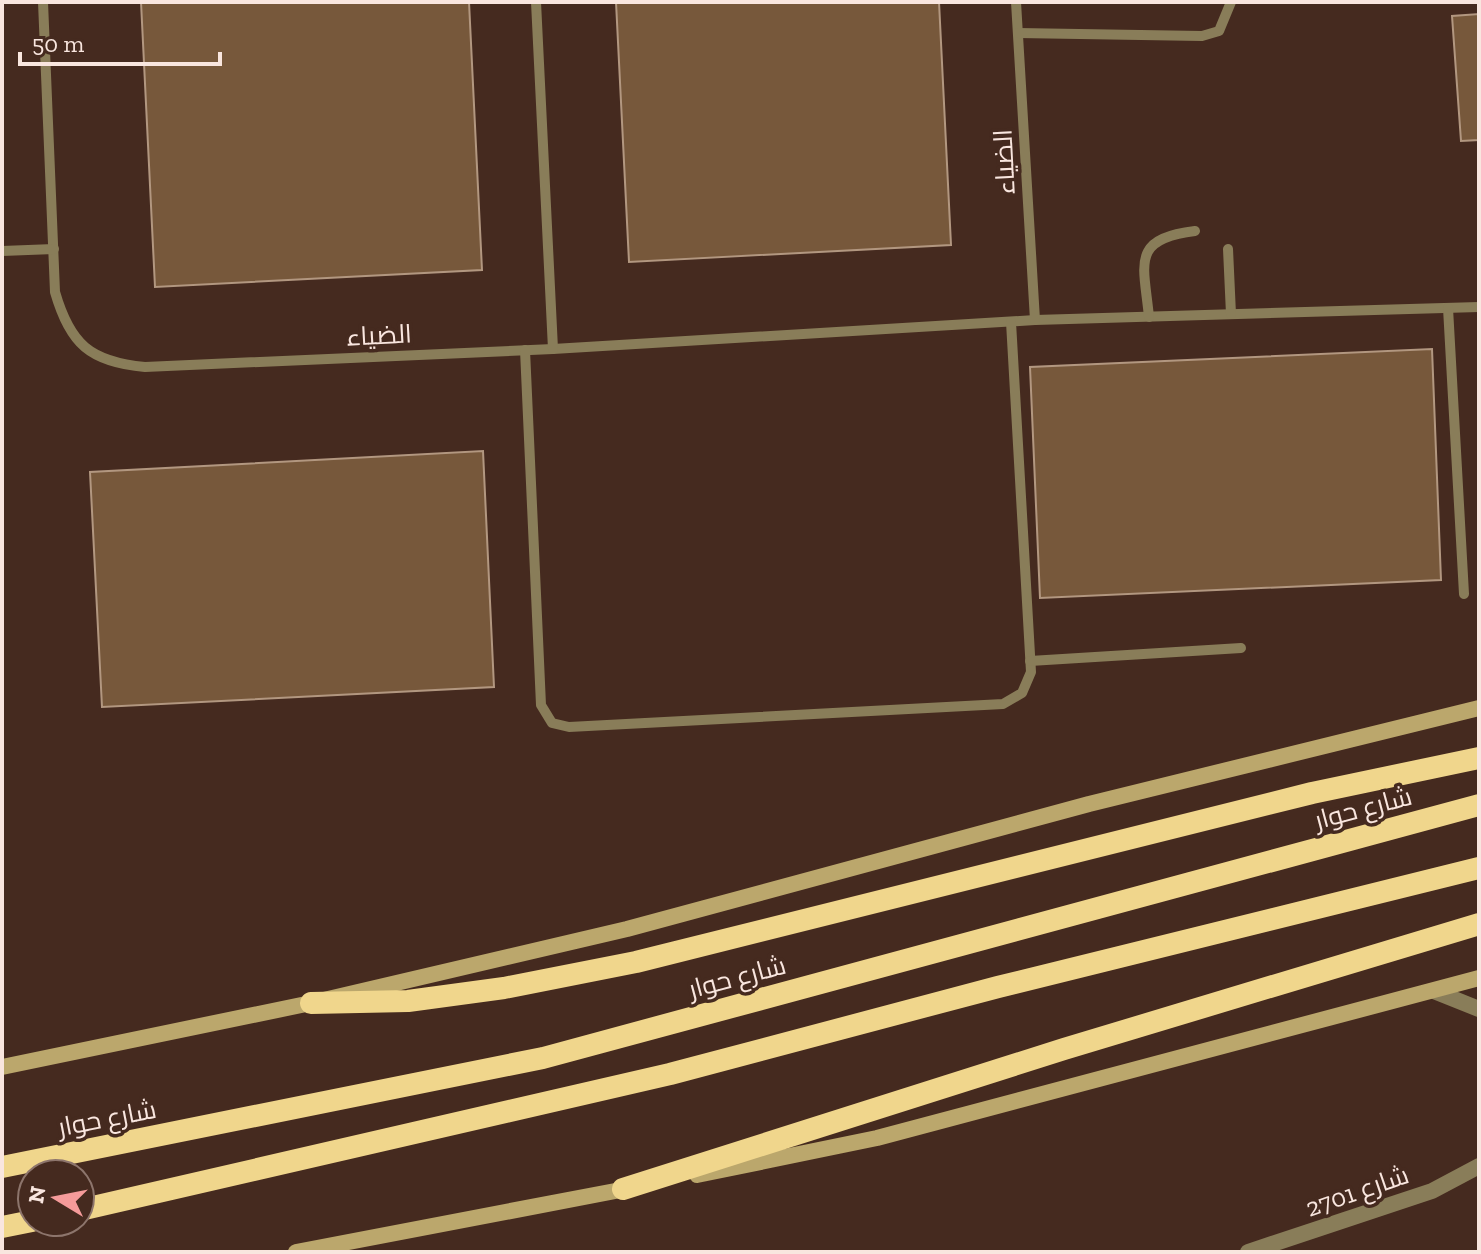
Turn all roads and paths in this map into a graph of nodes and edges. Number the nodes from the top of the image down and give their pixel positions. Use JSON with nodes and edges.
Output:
{"nodes":[{"id":1,"x":43,"y":2,"type":"edge"},
{"id":2,"x":536,"y":2,"type":"edge"},
{"id":3,"x":1016,"y":2,"type":"edge"},
{"id":4,"x":1231,"y":2,"type":"edge"},
{"id":5,"x":1018,"y":33,"type":"junction"},
{"id":6,"x":1195,"y":231,"type":"dead end"},
{"id":7,"x":54,"y":249,"type":"junction"},
{"id":8,"x":1228,"y":249,"type":"dead end"},
{"id":9,"x":2,"y":251,"type":"edge"},
{"id":10,"x":1479,"y":307,"type":"edge"},
{"id":11,"x":1448,"y":308,"type":"junction"},
{"id":12,"x":1231,"y":314,"type":"junction"},
{"id":13,"x":1149,"y":317,"type":"junction"},
{"id":14,"x":1035,"y":320,"type":"junction"},
{"id":15,"x":1011,"y":322,"type":"junction"},
{"id":16,"x":553,"y":349,"type":"junction"},
{"id":17,"x":525,"y":350,"type":"junction"},
{"id":18,"x":1464,"y":594,"type":"dead end"},
{"id":19,"x":1241,"y":648,"type":"dead end"},
{"id":20,"x":1030,"y":661,"type":"junction"},
{"id":21,"x":1479,"y":708,"type":"edge"},
{"id":22,"x":1479,"y":758,"type":"edge"},
{"id":23,"x":1479,"y":805,"type":"edge"},
{"id":24,"x":1479,"y":868,"type":"edge"},
{"id":25,"x":1479,"y":924,"type":"edge"},
{"id":26,"x":1479,"y":978,"type":"edge"},
{"id":27,"x":1434,"y":991,"type":"junction"},
{"id":28,"x":311,"y":1003,"type":"junction"},
{"id":29,"x":1479,"y":1009,"type":"edge"},
{"id":30,"x":2,"y":1067,"type":"edge"},
{"id":31,"x":1479,"y":1166,"type":"edge"},
{"id":32,"x":2,"y":1167,"type":"edge"},
{"id":33,"x":623,"y":1189,"type":"junction"},
{"id":34,"x":96,"y":1206,"type":"edge"},
{"id":35,"x":296,"y":1252,"type":"edge"},
{"id":36,"x":1248,"y":1252,"type":"edge"}],
"edges":[{"from":1,"to":7,"type":"lane","name":"الضياء"},
{"from":2,"to":16,"type":"lane"},
{"from":3,"to":5,"type":"lane","name":"الضياء"},
{"from":4,"to":5,"type":"lane"},
{"from":5,"to":14,"type":"lane","name":"الضياء"},
{"from":6,"to":13,"type":"lane"},
{"from":7,"to":9,"type":"lane"},
{"from":7,"to":17,"type":"lane","name":"الضياء"},
{"from":8,"to":12,"type":"lane"},
{"from":10,"to":11,"type":"lane","name":"الضياء"},
{"from":11,"to":12,"type":"lane","name":"الضياء"},
{"from":11,"to":18,"type":"lane"},
{"from":12,"to":13,"type":"lane","name":"الضياء"},
{"from":13,"to":14,"type":"lane","name":"الضياء"},
{"from":14,"to":15,"type":"lane","name":"الضياء"},
{"from":15,"to":16,"type":"lane","name":"الضياء"},
{"from":15,"to":20,"type":"lane"},
{"from":16,"to":17,"type":"lane","name":"الضياء"},
{"from":17,"to":20,"type":"lane"},
{"from":19,"to":20,"type":"lane"},
{"from":21,"to":28,"type":"main road"},
{"from":22,"to":28,"type":"highway"},
{"from":23,"to":32,"type":"highway","name":"شارع حوار"},
{"from":24,"to":34,"type":"highway"},
{"from":25,"to":33,"type":"highway"},
{"from":26,"to":27,"type":"main road"},
{"from":27,"to":29,"type":"street"},
{"from":27,"to":33,"type":"main road"},
{"from":28,"to":30,"type":"main road"},
{"from":31,"to":36,"type":"street","name":"شارع 2701"},
{"from":33,"to":35,"type":"main road"}]}
